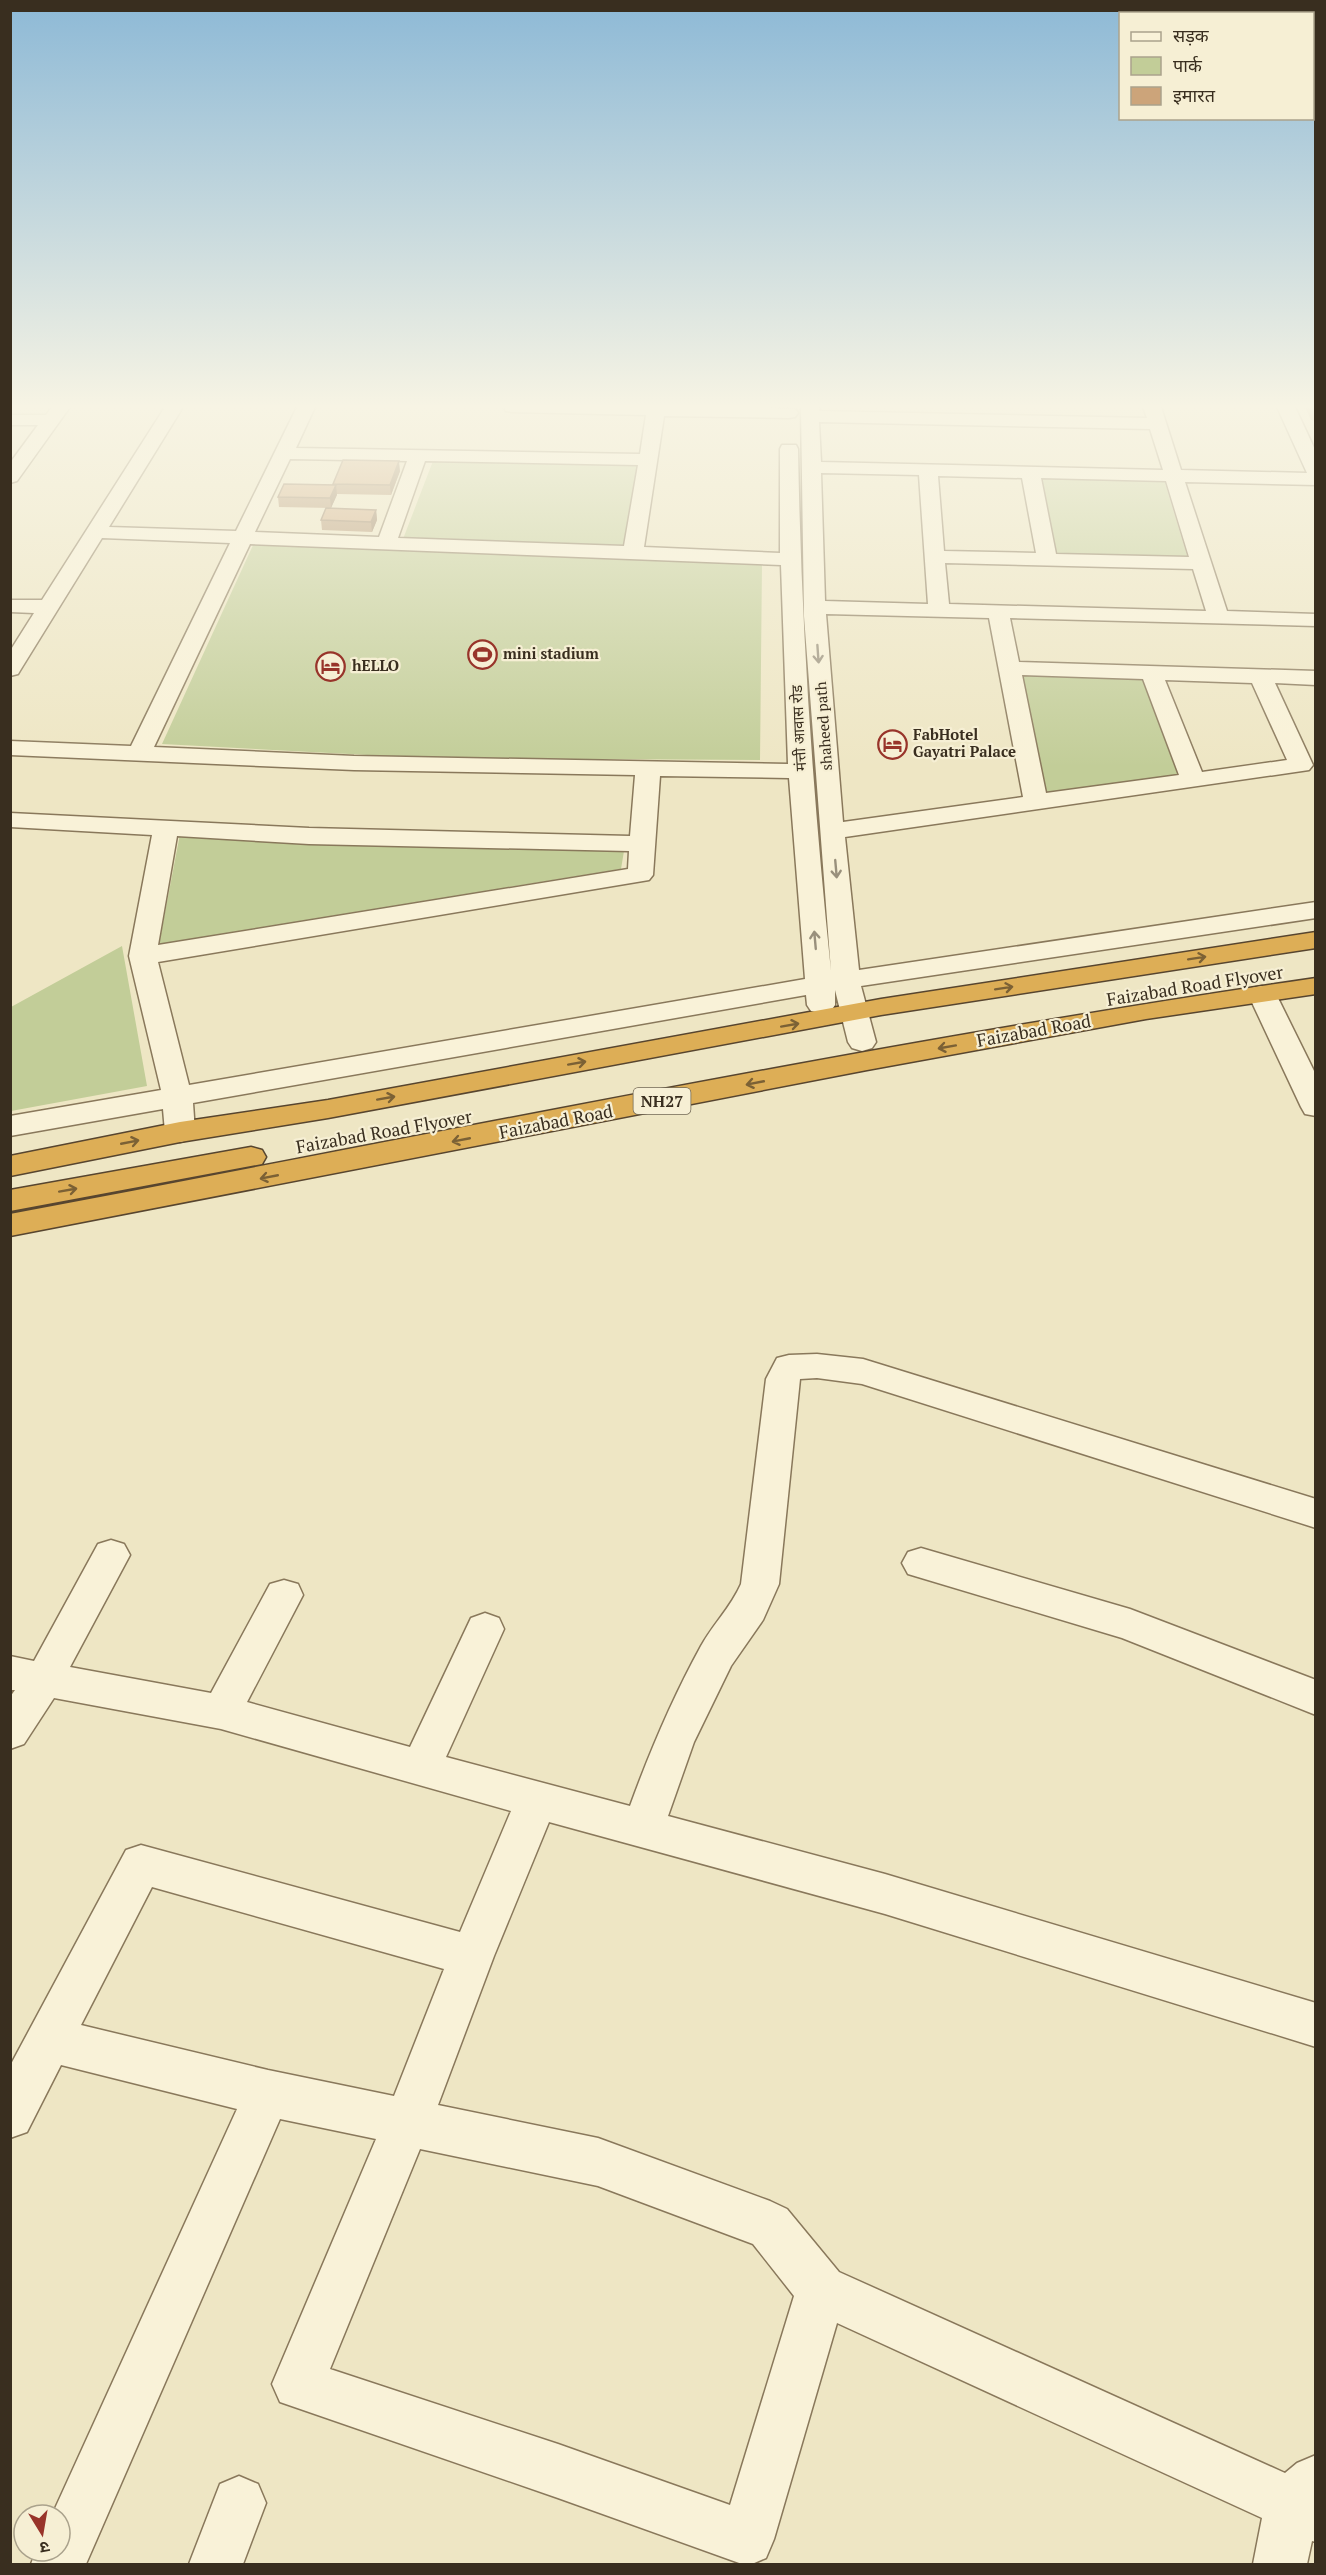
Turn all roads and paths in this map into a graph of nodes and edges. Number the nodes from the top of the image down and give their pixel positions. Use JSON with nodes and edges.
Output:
{"nodes":[{"id":1,"x":89,"y":527,"type":"edge"},
{"id":2,"x":99,"y":527,"type":"edge"},
{"id":3,"x":249,"y":527,"type":"edge"},
{"id":4,"x":392,"y":527,"type":"edge"},
{"id":5,"x":637,"y":527,"type":"edge"},
{"id":6,"x":792,"y":527,"type":"edge"},
{"id":7,"x":813,"y":527,"type":"edge"},
{"id":8,"x":934,"y":527,"type":"edge"},
{"id":9,"x":1041,"y":527,"type":"edge"},
{"id":10,"x":1190,"y":527,"type":"edge"},
{"id":11,"x":96,"y":532,"type":"junction"},
{"id":12,"x":244,"y":537,"type":"junction"},
{"id":13,"x":387,"y":542,"type":"junction"},
{"id":14,"x":633,"y":552,"type":"junction"},
{"id":15,"x":937,"y":557,"type":"junction"},
{"id":16,"x":790,"y":559,"type":"junction"},
{"id":17,"x":1047,"y":560,"type":"junction"},
{"id":18,"x":1202,"y":563,"type":"junction"},
{"id":19,"x":10,"y":606,"type":"edge"},
{"id":20,"x":41,"y":607,"type":"junction"},
{"id":21,"x":815,"y":608,"type":"junction"},
{"id":22,"x":939,"y":611,"type":"junction"},
{"id":23,"x":998,"y":612,"type":"junction"},
{"id":24,"x":1219,"y":618,"type":"junction"},
{"id":25,"x":1316,"y":620,"type":"edge"},
{"id":26,"x":12,"y":658,"type":"edge"},
{"id":27,"x":1009,"y":668,"type":"junction"},
{"id":28,"x":1151,"y":672,"type":"junction"},
{"id":29,"x":1260,"y":676,"type":"junction"},
{"id":30,"x":1316,"y":678,"type":"edge"},
{"id":31,"x":798,"y":702,"type":"junction"},
{"id":32,"x":822,"y":702,"type":"junction"},
{"id":33,"x":10,"y":748,"type":"edge"},
{"id":34,"x":139,"y":753,"type":"junction"},
{"id":35,"x":648,"y":769,"type":"junction"},
{"id":36,"x":801,"y":771,"type":"junction"},
{"id":37,"x":1193,"y":780,"type":"junction"},
{"id":38,"x":1036,"y":802,"type":"junction"},
{"id":39,"x":10,"y":820,"type":"edge"},
{"id":40,"x":166,"y":828,"type":"junction"},
{"id":41,"x":832,"y":831,"type":"junction"},
{"id":42,"x":642,"y":844,"type":"junction"},
{"id":43,"x":1316,"y":910,"type":"edge"},
{"id":44,"x":1316,"y":940,"type":"edge"},
{"id":45,"x":143,"y":956,"type":"junction"},
{"id":46,"x":1316,"y":967,"type":"edge"},
{"id":47,"x":832,"y":982,"type":"junction"},
{"id":48,"x":1316,"y":986,"type":"edge"},
{"id":49,"x":1262,"y":994,"type":"junction"},
{"id":50,"x":856,"y":1012,"type":"junction"},
{"id":51,"x":822,"y":1019,"type":"junction"},
{"id":52,"x":862,"y":1042,"type":"junction"},
{"id":53,"x":828,"y":1047,"type":"junction"},
{"id":54,"x":1306,"y":1069,"type":"edge"},
{"id":55,"x":177,"y":1096,"type":"junction"},
{"id":56,"x":1316,"y":1107,"type":"edge"},
{"id":57,"x":10,"y":1126,"type":"edge"},
{"id":58,"x":180,"y":1132,"type":"junction"},
{"id":59,"x":10,"y":1166,"type":"edge"},
{"id":60,"x":10,"y":1201,"type":"edge"},
{"id":61,"x":10,"y":1225,"type":"edge"},
{"id":62,"x":1316,"y":1514,"type":"edge"},
{"id":63,"x":111,"y":1556,"type":"dead end"},
{"id":64,"x":921,"y":1563,"type":"dead end"},
{"id":65,"x":284,"y":1595,"type":"dead end"},
{"id":66,"x":485,"y":1629,"type":"dead end"},
{"id":67,"x":27,"y":1676,"type":"edge"},
{"id":68,"x":1316,"y":1698,"type":"edge"},
{"id":69,"x":221,"y":1712,"type":"junction"},
{"id":70,"x":10,"y":1732,"type":"edge"},
{"id":71,"x":420,"y":1767,"type":"junction"},
{"id":72,"x":537,"y":1800,"type":"junction"},
{"id":73,"x":643,"y":1827,"type":"junction"},
{"id":74,"x":472,"y":1956,"type":"junction"},
{"id":75,"x":1316,"y":2025,"type":"edge"},
{"id":76,"x":51,"y":2040,"type":"junction"},
{"id":77,"x":268,"y":2093,"type":"junction"},
{"id":78,"x":10,"y":2115,"type":"edge"},
{"id":79,"x":408,"y":2121,"type":"junction"},
{"id":80,"x":821,"y":2290,"type":"junction"},
{"id":81,"x":1308,"y":2500,"type":"edge"},
{"id":82,"x":239,"y":2503,"type":"dead end"},
{"id":83,"x":58,"y":2565,"type":"edge"},
{"id":84,"x":216,"y":2565,"type":"edge"},
{"id":85,"x":1280,"y":2565,"type":"edge"}],
"edges":[{"from":1,"to":20,"type":"street"},
{"from":2,"to":11,"type":"street"},
{"from":3,"to":12,"type":"street"},
{"from":4,"to":13,"type":"street"},
{"from":5,"to":14,"type":"street"},
{"from":6,"to":16,"type":"street","name":"मंत्ती आवास रोड"},
{"from":7,"to":21,"type":"street","name":"shaheed path"},
{"from":8,"to":15,"type":"street"},
{"from":9,"to":17,"type":"street"},
{"from":10,"to":18,"type":"street"},
{"from":11,"to":12,"type":"street"},
{"from":11,"to":20,"type":"street"},
{"from":12,"to":13,"type":"street"},
{"from":12,"to":34,"type":"street"},
{"from":13,"to":14,"type":"street"},
{"from":14,"to":16,"type":"street"},
{"from":15,"to":17,"type":"street"},
{"from":15,"to":22,"type":"street"},
{"from":16,"to":31,"type":"street","name":"मंत्ती आवास रोड"},
{"from":17,"to":18,"type":"street"},
{"from":18,"to":24,"type":"street"},
{"from":19,"to":20,"type":"street"},
{"from":20,"to":26,"type":"street"},
{"from":21,"to":22,"type":"street"},
{"from":21,"to":32,"type":"street","name":"shaheed path","one_way":true},
{"from":22,"to":23,"type":"street"},
{"from":23,"to":24,"type":"street"},
{"from":23,"to":27,"type":"street"},
{"from":24,"to":25,"type":"street"},
{"from":27,"to":28,"type":"street"},
{"from":27,"to":38,"type":"street"},
{"from":28,"to":29,"type":"street"},
{"from":28,"to":37,"type":"street"},
{"from":29,"to":30,"type":"street"},
{"from":29,"to":37,"type":"street"},
{"from":31,"to":32,"type":"street"},
{"from":31,"to":36,"type":"street","name":"मंत्ती आवास रोड"},
{"from":32,"to":41,"type":"street","name":"shaheed path"},
{"from":33,"to":34,"type":"street"},
{"from":34,"to":35,"type":"street"},
{"from":35,"to":36,"type":"street"},
{"from":35,"to":42,"type":"street"},
{"from":47,"to":36,"type":"street","name":"मंत्ती आवास रोड","one_way":true},
{"from":37,"to":38,"type":"street"},
{"from":38,"to":41,"type":"street"},
{"from":39,"to":40,"type":"street"},
{"from":40,"to":42,"type":"street"},
{"from":40,"to":45,"type":"street"},
{"from":41,"to":47,"type":"street","name":"shaheed path","one_way":true},
{"from":42,"to":45,"type":"street"},
{"from":43,"to":47,"type":"street"},
{"from":50,"to":44,"type":"highway","one_way":true},
{"from":45,"to":55,"type":"street"},
{"from":46,"to":52,"type":"highway","name":"Faizabad Road Flyover"},
{"from":47,"to":50,"type":"street","name":"shaheed path"},
{"from":47,"to":51,"type":"street","name":"मंत्ती आवास रोड"},
{"from":47,"to":55,"type":"street"},
{"from":48,"to":49,"type":"highway","name":"Faizabad Road","number":"NH27"},
{"from":49,"to":54,"type":"street"},
{"from":49,"to":61,"type":"highway","name":"Faizabad Road","number":"NH27","one_way":true},
{"from":50,"to":51,"type":"highway"},
{"from":50,"to":52,"type":"street","name":"shaheed path"},
{"from":51,"to":53,"type":"highway","name":"मंत्ती आवास रोड"},
{"from":58,"to":51,"type":"highway","one_way":true},
{"from":52,"to":53,"type":"highway"},
{"from":60,"to":53,"type":"highway","name":"Faizabad Road Flyover","number":"NH27","one_way":true},
{"from":54,"to":56,"type":"street"},
{"from":55,"to":57,"type":"street"},
{"from":55,"to":58,"type":"street"},
{"from":59,"to":58,"type":"highway","one_way":true},
{"from":62,"to":73,"type":"street"},
{"from":63,"to":67,"type":"street"},
{"from":64,"to":68,"type":"street"},
{"from":65,"to":69,"type":"street"},
{"from":66,"to":71,"type":"street"},
{"from":67,"to":69,"type":"street"},
{"from":67,"to":70,"type":"street"},
{"from":69,"to":71,"type":"street"},
{"from":71,"to":72,"type":"street"},
{"from":72,"to":73,"type":"street"},
{"from":72,"to":74,"type":"street"},
{"from":73,"to":75,"type":"street"},
{"from":74,"to":76,"type":"street"},
{"from":74,"to":79,"type":"street"},
{"from":76,"to":77,"type":"street"},
{"from":76,"to":78,"type":"street"},
{"from":77,"to":79,"type":"street"},
{"from":77,"to":83,"type":"street"},
{"from":79,"to":80,"type":"street"},
{"from":79,"to":80,"type":"street"},
{"from":80,"to":81,"type":"street"},
{"from":81,"to":85,"type":"street"},
{"from":82,"to":84,"type":"street"}]}
